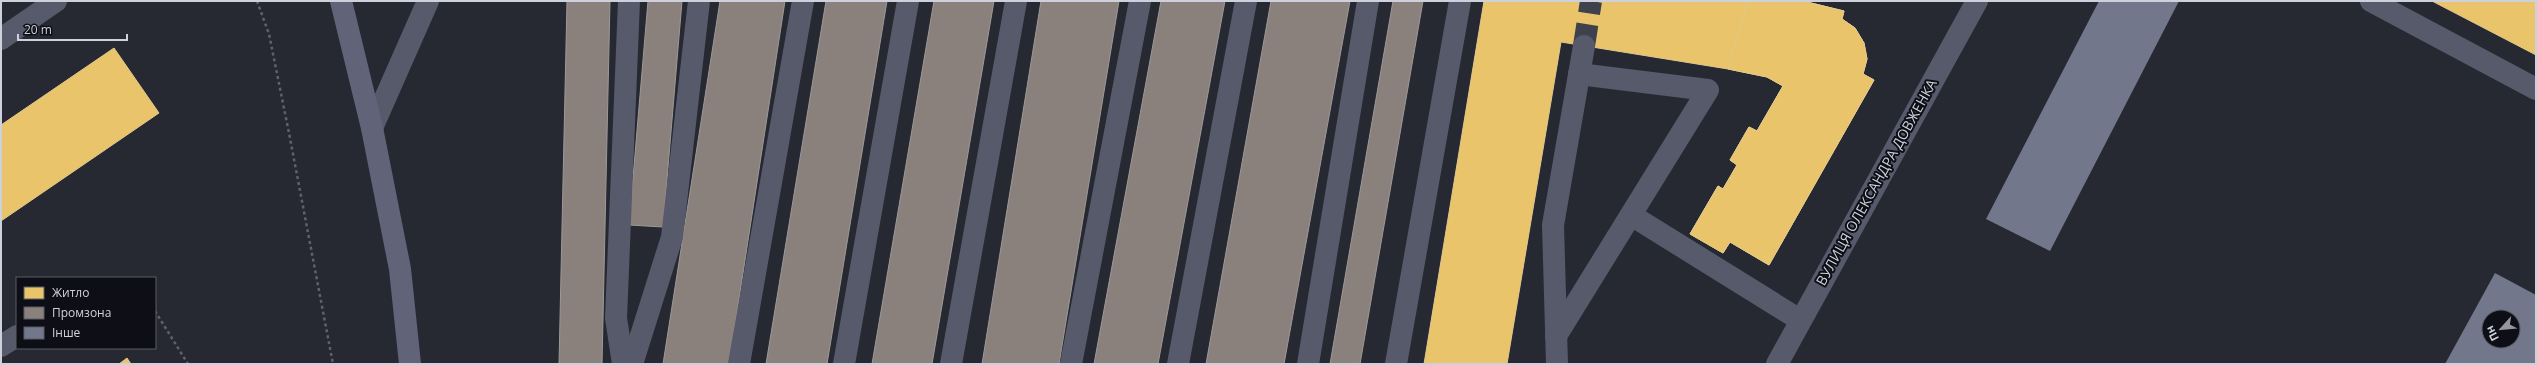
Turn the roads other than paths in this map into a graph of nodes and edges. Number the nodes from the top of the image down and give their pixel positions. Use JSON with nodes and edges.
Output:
{"nodes":[{"id":1,"x":56,"y":1,"type":"edge"},
{"id":2,"x":341,"y":1,"type":"edge"},
{"id":3,"x":428,"y":1,"type":"edge"},
{"id":4,"x":630,"y":1,"type":"edge"},
{"id":5,"x":698,"y":1,"type":"edge"},
{"id":6,"x":803,"y":1,"type":"edge"},
{"id":7,"x":908,"y":1,"type":"edge"},
{"id":8,"x":1016,"y":1,"type":"edge"},
{"id":9,"x":1140,"y":1,"type":"edge"},
{"id":10,"x":1246,"y":1,"type":"edge"},
{"id":11,"x":1368,"y":1,"type":"edge"},
{"id":12,"x":1460,"y":1,"type":"edge"},
{"id":13,"x":1977,"y":1,"type":"edge"},
{"id":14,"x":2371,"y":1,"type":"edge"},
{"id":15,"x":1,"y":39,"type":"edge"},
{"id":16,"x":1584,"y":46,"type":"tunnel mouth"},
{"id":17,"x":1579,"y":74,"type":"junction"},
{"id":18,"x":2536,"y":89,"type":"edge"},
{"id":19,"x":372,"y":128,"type":"junction"},
{"id":20,"x":1630,"y":215,"type":"junction"},
{"id":21,"x":1800,"y":320,"type":"junction"},
{"id":22,"x":1556,"y":336,"type":"junction"},
{"id":23,"x":16,"y":337,"type":"edge"},
{"id":24,"x":1,"y":346,"type":"edge"},
{"id":25,"x":410,"y":364,"type":"edge"},
{"id":26,"x":623,"y":364,"type":"edge"},
{"id":27,"x":632,"y":364,"type":"edge"},
{"id":28,"x":740,"y":364,"type":"edge"},
{"id":29,"x":844,"y":364,"type":"edge"},
{"id":30,"x":951,"y":364,"type":"edge"},
{"id":31,"x":1071,"y":364,"type":"edge"},
{"id":32,"x":1178,"y":364,"type":"edge"},
{"id":33,"x":1308,"y":364,"type":"edge"},
{"id":34,"x":1396,"y":364,"type":"edge"},
{"id":35,"x":1557,"y":364,"type":"edge"},
{"id":36,"x":1777,"y":364,"type":"edge"}],
"edges":[{"from":1,"to":15,"type":"street"},
{"from":2,"to":19,"type":"main road"},
{"from":3,"to":19,"type":"street"},
{"from":4,"to":26,"type":"street"},
{"from":5,"to":27,"type":"street"},
{"from":6,"to":28,"type":"street"},
{"from":7,"to":29,"type":"street"},
{"from":8,"to":30,"type":"street"},
{"from":9,"to":31,"type":"street"},
{"from":10,"to":32,"type":"street"},
{"from":11,"to":33,"type":"street"},
{"from":12,"to":34,"type":"street"},
{"from":13,"to":21,"type":"street","name":"ВУЛИЦЯ ОЛЕКСАНДРА ДОВЖЕНКА"},
{"from":14,"to":18,"type":"street"},
{"from":16,"to":17,"type":"street"},
{"from":17,"to":20,"type":"street"},
{"from":17,"to":22,"type":"street"},
{"from":19,"to":25,"type":"main road"},
{"from":20,"to":21,"type":"street"},
{"from":20,"to":22,"type":"street"},
{"from":21,"to":36,"type":"street","name":"ВУЛИЦЯ ОЛЕКСАНДРА ДОВЖЕНКА"},
{"from":22,"to":35,"type":"street"},
{"from":23,"to":24,"type":"street"}]}
